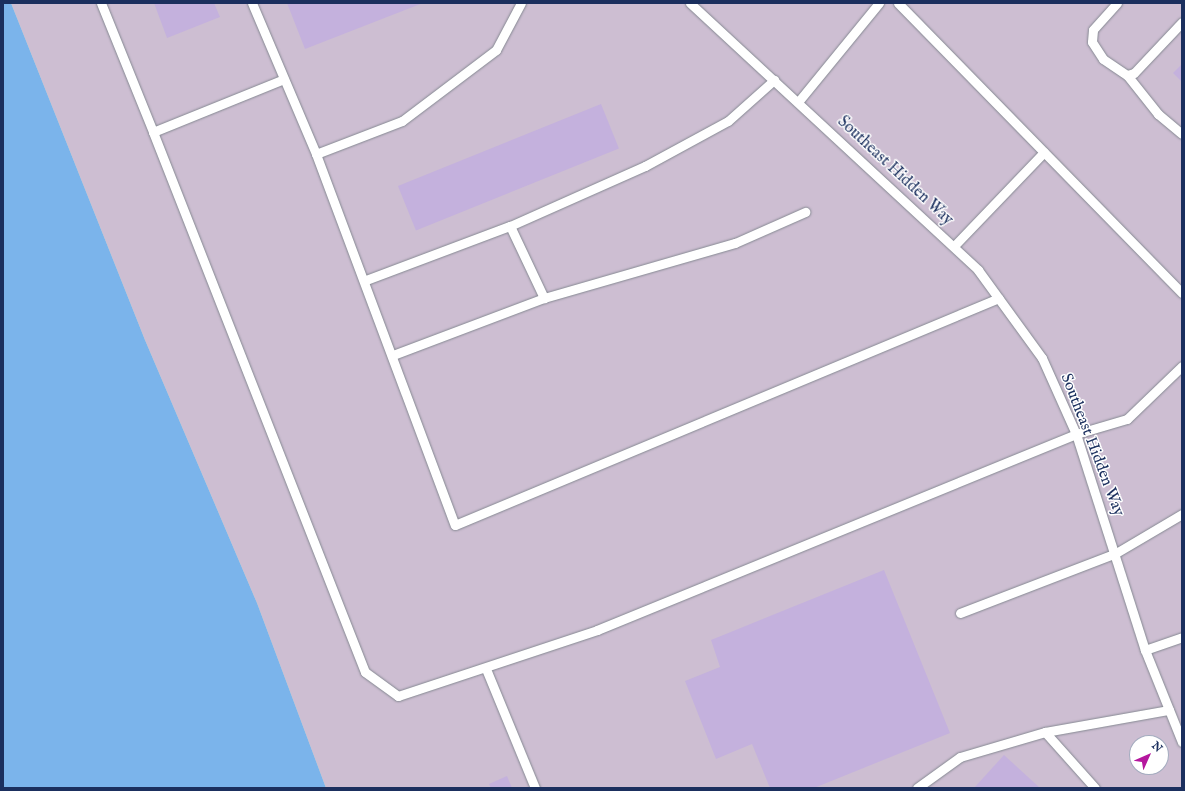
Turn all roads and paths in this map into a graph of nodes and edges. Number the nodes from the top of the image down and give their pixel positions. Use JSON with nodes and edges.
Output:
{"nodes":[{"id":1,"x":102,"y":3,"type":"edge"},
{"id":2,"x":252,"y":3,"type":"edge"},
{"id":3,"x":521,"y":3,"type":"edge"},
{"id":4,"x":690,"y":3,"type":"edge"},
{"id":5,"x":879,"y":3,"type":"edge"},
{"id":6,"x":898,"y":3,"type":"edge"},
{"id":7,"x":1117,"y":3,"type":"edge"},
{"id":8,"x":1182,"y":22,"type":"edge"},
{"id":9,"x":1126,"y":75,"type":"junction"},
{"id":10,"x":284,"y":79,"type":"junction"},
{"id":11,"x":774,"y":80,"type":"junction"},
{"id":12,"x":798,"y":102,"type":"junction"},
{"id":13,"x":153,"y":132,"type":"junction"},
{"id":14,"x":1182,"y":134,"type":"edge"},
{"id":15,"x":1044,"y":152,"type":"junction"},
{"id":16,"x":316,"y":154,"type":"junction"},
{"id":17,"x":805,"y":212,"type":"dead end"},
{"id":18,"x":510,"y":226,"type":"junction"},
{"id":19,"x":954,"y":246,"type":"junction"},
{"id":20,"x":366,"y":280,"type":"junction"},
{"id":21,"x":1182,"y":293,"type":"edge"},
{"id":22,"x":544,"y":298,"type":"junction"},
{"id":23,"x":999,"y":298,"type":"junction"},
{"id":24,"x":393,"y":355,"type":"junction"},
{"id":25,"x":1182,"y":366,"type":"edge"},
{"id":26,"x":1076,"y":434,"type":"junction"},
{"id":27,"x":1182,"y":514,"type":"edge"},
{"id":28,"x":1116,"y":553,"type":"junction"},
{"id":29,"x":960,"y":613,"type":"dead end"},
{"id":30,"x":1182,"y":637,"type":"edge"},
{"id":31,"x":1145,"y":650,"type":"junction"},
{"id":32,"x":486,"y":669,"type":"junction"},
{"id":33,"x":1169,"y":710,"type":"junction"},
{"id":34,"x":1045,"y":732,"type":"junction"},
{"id":35,"x":1182,"y":742,"type":"edge"},
{"id":36,"x":535,"y":788,"type":"edge"},
{"id":37,"x":917,"y":788,"type":"edge"},
{"id":38,"x":1095,"y":788,"type":"edge"}],
"edges":[{"from":1,"to":13,"type":"lane"},
{"from":2,"to":10,"type":"lane"},
{"from":3,"to":16,"type":"lane"},
{"from":4,"to":11,"type":"lane","name":"Southeast Hidden Way"},
{"from":5,"to":12,"type":"lane"},
{"from":6,"to":15,"type":"lane"},
{"from":7,"to":9,"type":"lane"},
{"from":8,"to":9,"type":"lane"},
{"from":9,"to":14,"type":"lane"},
{"from":10,"to":13,"type":"lane"},
{"from":10,"to":16,"type":"lane"},
{"from":11,"to":12,"type":"lane","name":"Southeast Hidden Way"},
{"from":11,"to":18,"type":"lane"},
{"from":12,"to":19,"type":"lane","name":"Southeast Hidden Way"},
{"from":13,"to":32,"type":"lane"},
{"from":15,"to":19,"type":"lane"},
{"from":15,"to":21,"type":"lane"},
{"from":16,"to":20,"type":"lane"},
{"from":17,"to":22,"type":"lane"},
{"from":18,"to":20,"type":"lane"},
{"from":18,"to":22,"type":"lane"},
{"from":19,"to":23,"type":"lane","name":"Southeast Hidden Way"},
{"from":20,"to":24,"type":"lane"},
{"from":22,"to":24,"type":"lane"},
{"from":23,"to":24,"type":"lane"},
{"from":23,"to":26,"type":"lane","name":"Southeast Hidden Way"},
{"from":25,"to":26,"type":"lane"},
{"from":26,"to":28,"type":"lane","name":"Southeast Hidden Way"},
{"from":26,"to":32,"type":"lane"},
{"from":27,"to":28,"type":"lane"},
{"from":28,"to":29,"type":"lane"},
{"from":28,"to":31,"type":"lane","name":"Southeast Hidden Way"},
{"from":30,"to":31,"type":"lane"},
{"from":31,"to":33,"type":"lane","name":"Southeast Hidden Way"},
{"from":32,"to":36,"type":"lane"},
{"from":33,"to":34,"type":"lane"},
{"from":33,"to":35,"type":"lane","name":"Southeast Hidden Way"},
{"from":34,"to":37,"type":"lane"},
{"from":34,"to":38,"type":"lane"}]}
